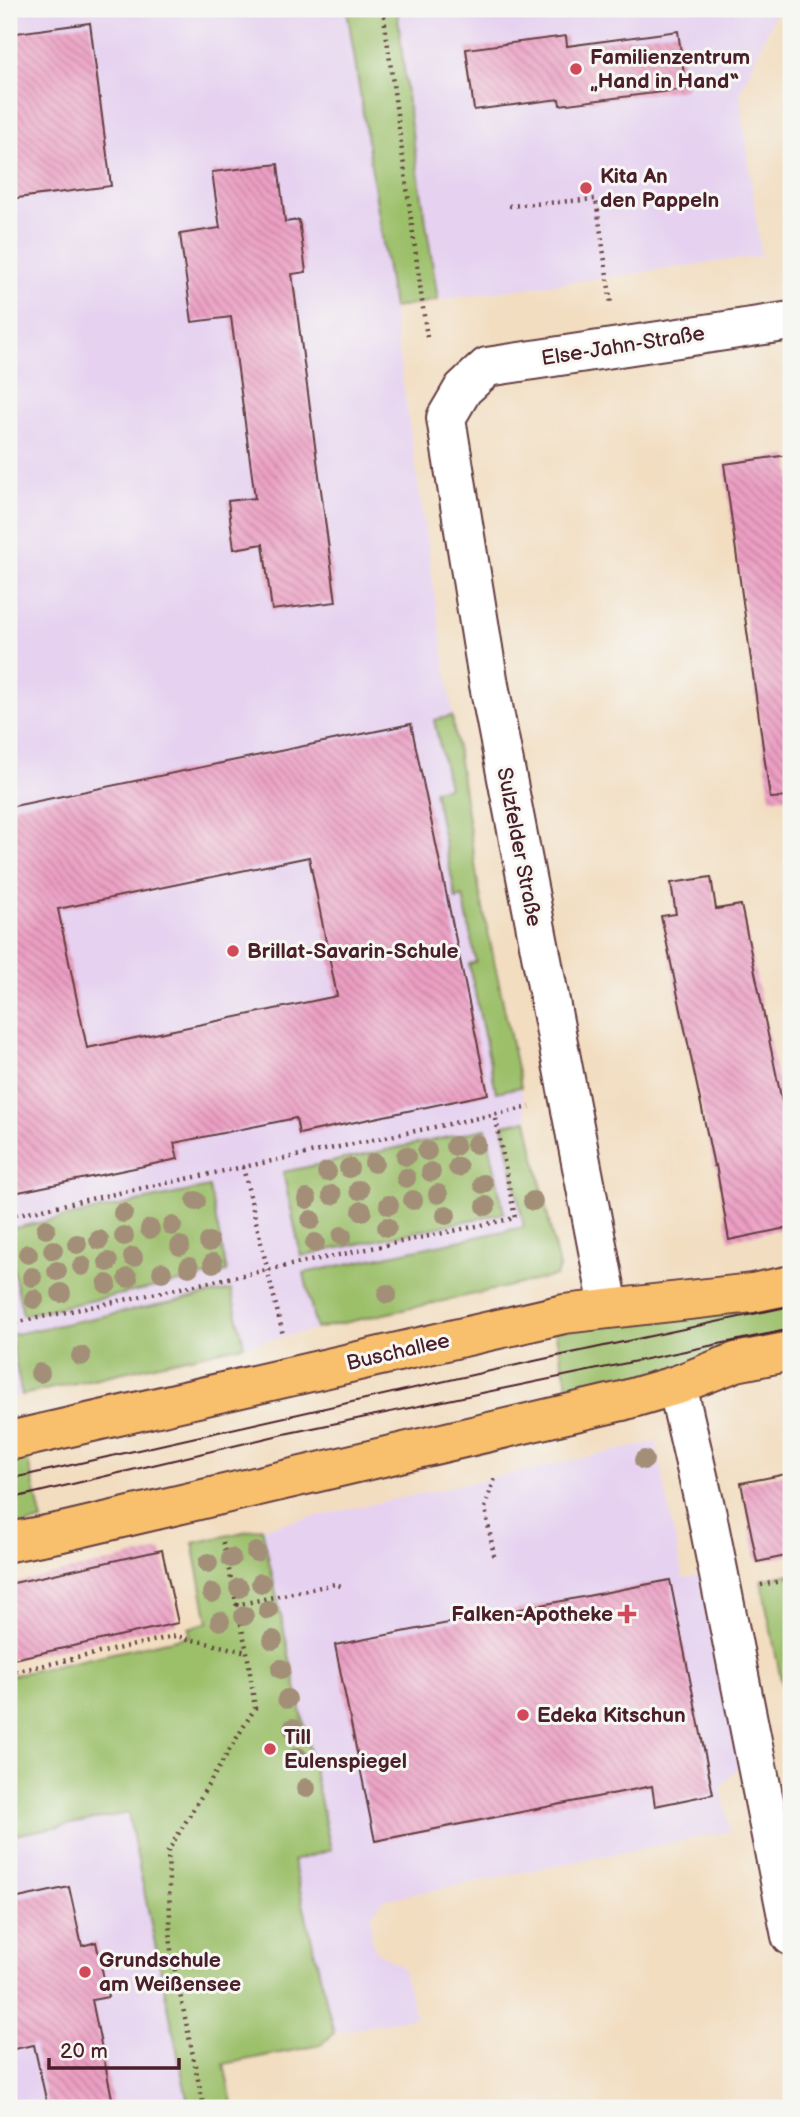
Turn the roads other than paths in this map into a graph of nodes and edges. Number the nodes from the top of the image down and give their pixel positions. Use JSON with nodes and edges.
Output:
{"nodes":[{"id":1,"x":791,"y":321,"type":"edge"},
{"id":2,"x":463,"y":389,"type":"joint"},
{"id":3,"x":791,"y":1285,"type":"edge"},
{"id":4,"x":609,"y":1307,"type":"junction"},
{"id":5,"x":791,"y":1351,"type":"edge"},
{"id":6,"x":677,"y":1385,"type":"junction"},
{"id":7,"x":9,"y":1441,"type":"edge"},
{"id":8,"x":9,"y":1542,"type":"edge"},
{"id":9,"x":791,"y":1936,"type":"edge"}],
"edges":[{"from":1,"to":2,"type":"street","name":"Else-Jahn-Straße"},
{"from":2,"to":4,"type":"street","name":"Sulzfelder Straße"},
{"from":3,"to":4,"type":"main road","name":"Buschallee"},
{"from":4,"to":7,"type":"main road","name":"Buschallee"},
{"from":5,"to":6,"type":"main road"},
{"from":6,"to":8,"type":"main road"},
{"from":6,"to":9,"type":"street"}]}
